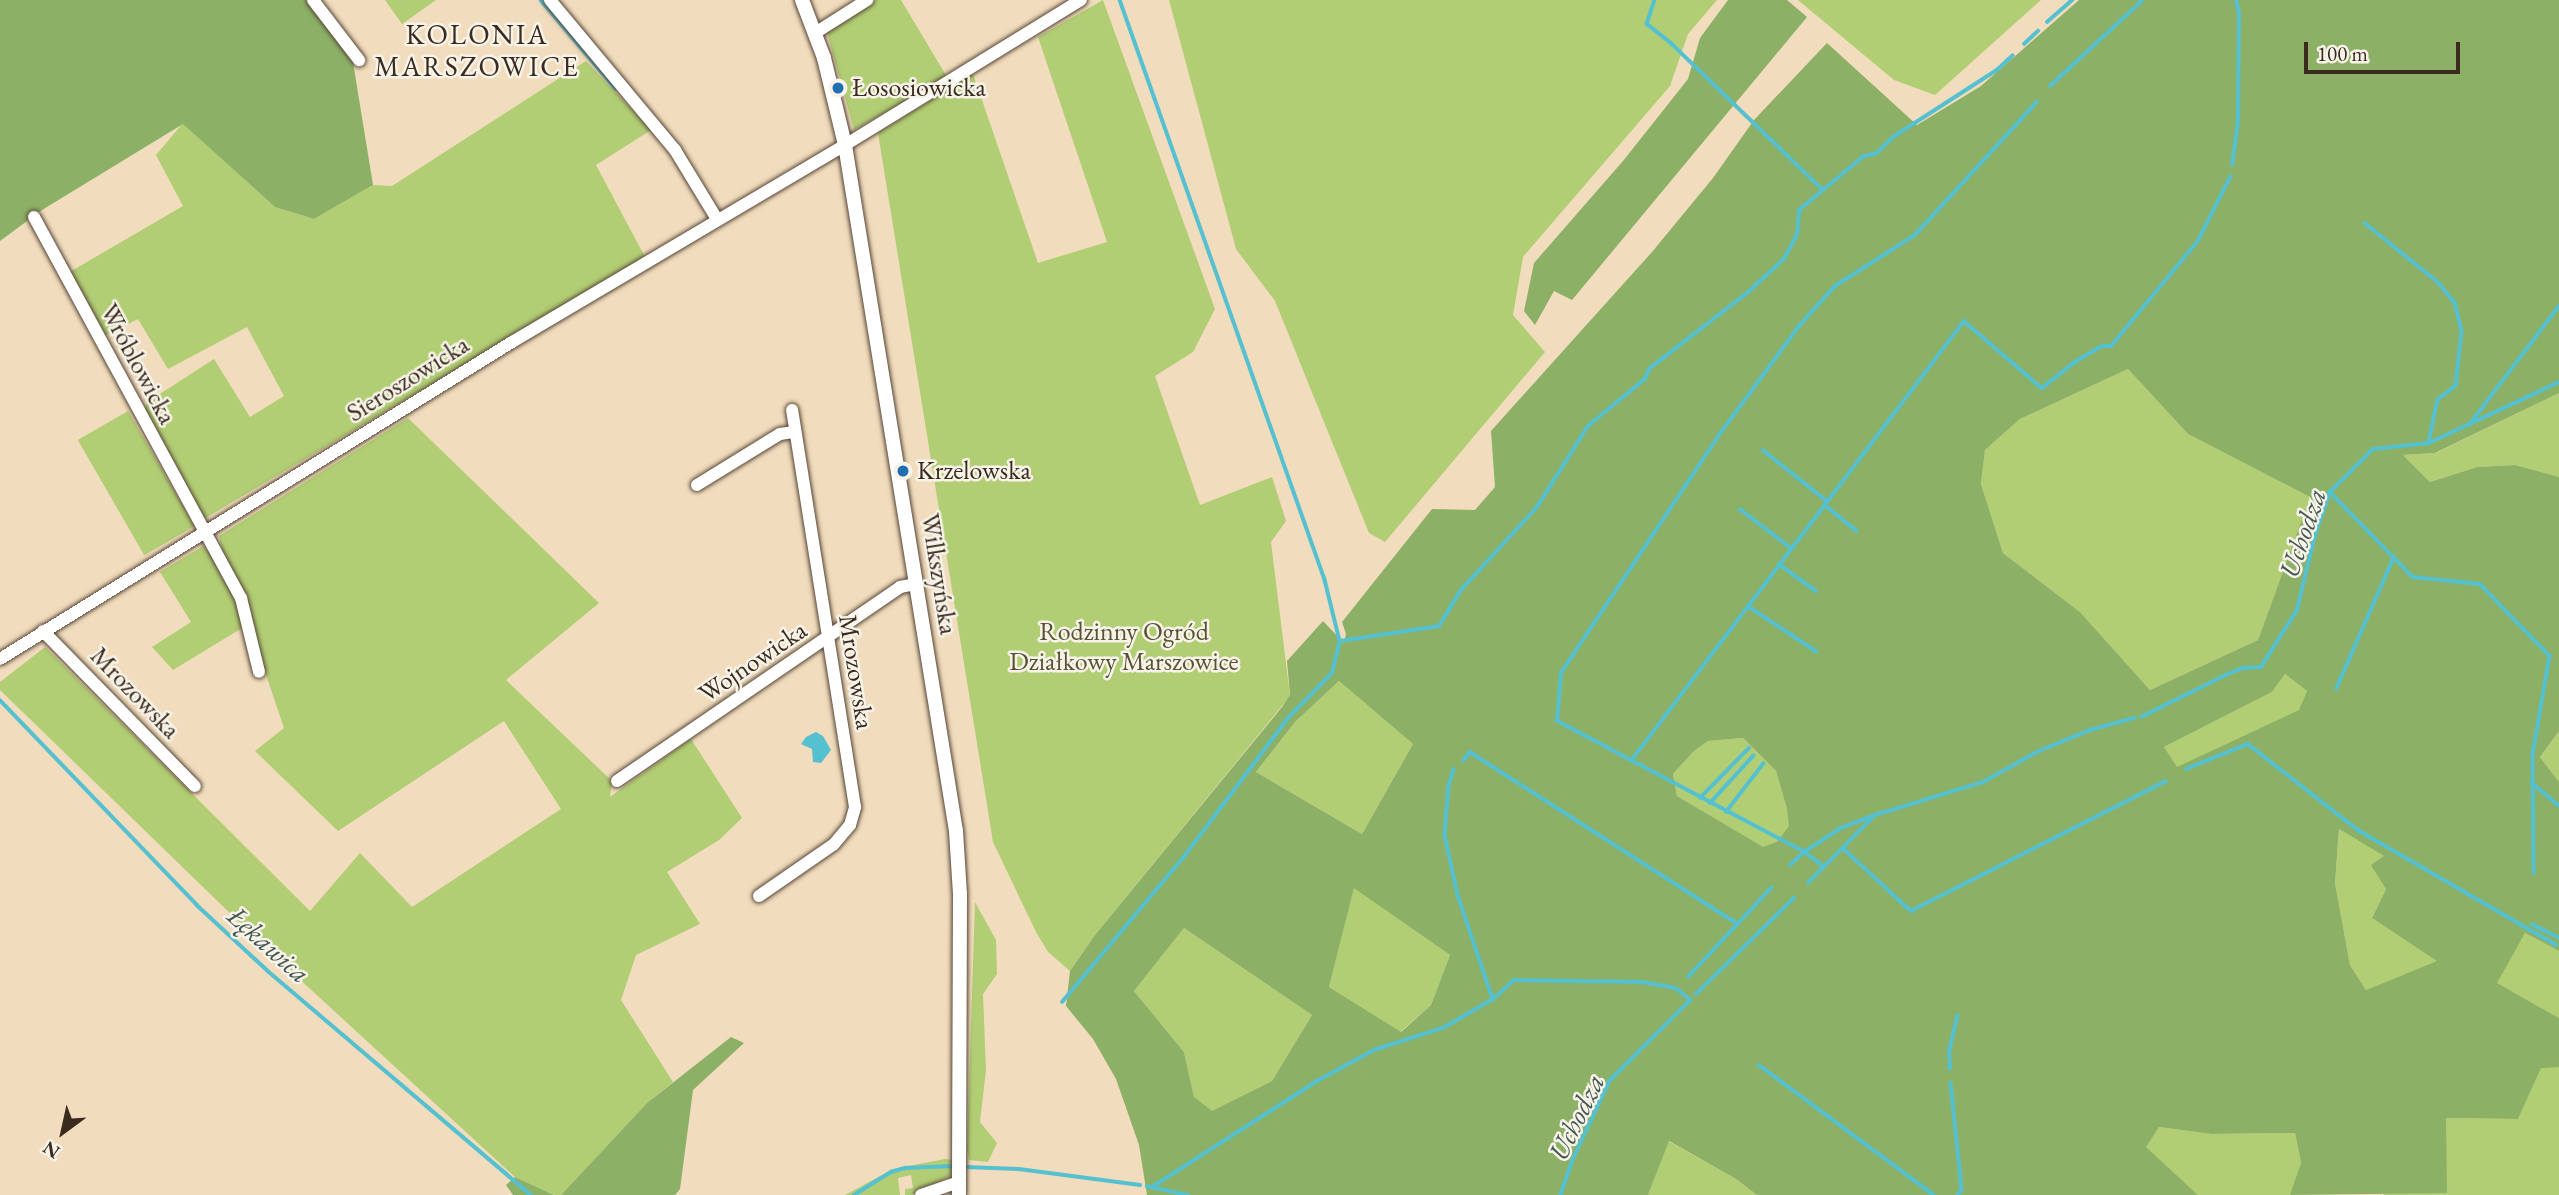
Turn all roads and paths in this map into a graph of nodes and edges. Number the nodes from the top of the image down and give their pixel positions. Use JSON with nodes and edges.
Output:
{"nodes":[{"id":1,"x":313,"y":0,"type":"edge"},
{"id":2,"x":550,"y":0,"type":"edge"},
{"id":3,"x":802,"y":0,"type":"edge"},
{"id":4,"x":867,"y":0,"type":"edge"},
{"id":5,"x":1081,"y":0,"type":"edge"},
{"id":6,"x":815,"y":33,"type":"junction"},
{"id":7,"x":359,"y":60,"type":"dead end"},
{"id":8,"x":845,"y":145,"type":"junction"},
{"id":9,"x":34,"y":217,"type":"dead end"},
{"id":10,"x":717,"y":219,"type":"junction"},
{"id":11,"x":792,"y":410,"type":"dead end"},
{"id":12,"x":795,"y":432,"type":"junction"},
{"id":13,"x":697,"y":485,"type":"dead end"},
{"id":14,"x":203,"y":532,"type":"junction"},
{"id":15,"x":915,"y":584,"type":"junction"},
{"id":16,"x":43,"y":631,"type":"junction"},
{"id":17,"x":827,"y":639,"type":"junction"},
{"id":18,"x":0,"y":659,"type":"edge"},
{"id":19,"x":259,"y":672,"type":"dead end"},
{"id":20,"x":617,"y":781,"type":"dead end"},
{"id":21,"x":195,"y":786,"type":"dead end"},
{"id":22,"x":759,"y":896,"type":"dead end"},
{"id":23,"x":959,"y":1189,"type":"edge"},
{"id":24,"x":921,"y":1195,"type":"edge"}],
"edges":[{"from":1,"to":7,"type":"street"},
{"from":2,"to":10,"type":"street"},
{"from":3,"to":6,"type":"street","name":"Wilkszyńska"},
{"from":4,"to":6,"type":"street"},
{"from":5,"to":8,"type":"street"},
{"from":6,"to":8,"type":"street","name":"Wilkszyńska"},
{"from":8,"to":10,"type":"street","name":"Sieroszowicka"},
{"from":8,"to":15,"type":"street","name":"Wilkszyńska"},
{"from":9,"to":14,"type":"street","name":"Wróblowicka"},
{"from":10,"to":14,"type":"street","name":"Sieroszowicka"},
{"from":11,"to":12,"type":"street","name":"Mrozowska"},
{"from":12,"to":13,"type":"street"},
{"from":12,"to":17,"type":"street","name":"Mrozowska"},
{"from":14,"to":16,"type":"street","name":"Sieroszowicka"},
{"from":14,"to":19,"type":"street","name":"Wróblowicka"},
{"from":15,"to":17,"type":"street","name":"Wojnowicka"},
{"from":15,"to":23,"type":"street","name":"Wilkszyńska"},
{"from":16,"to":18,"type":"street","name":"Sieroszowicka"},
{"from":16,"to":21,"type":"street","name":"Mrozowska"},
{"from":17,"to":20,"type":"street","name":"Wojnowicka"},
{"from":17,"to":22,"type":"street","name":"Mrozowska"},
{"from":23,"to":24,"type":"street"}]}
